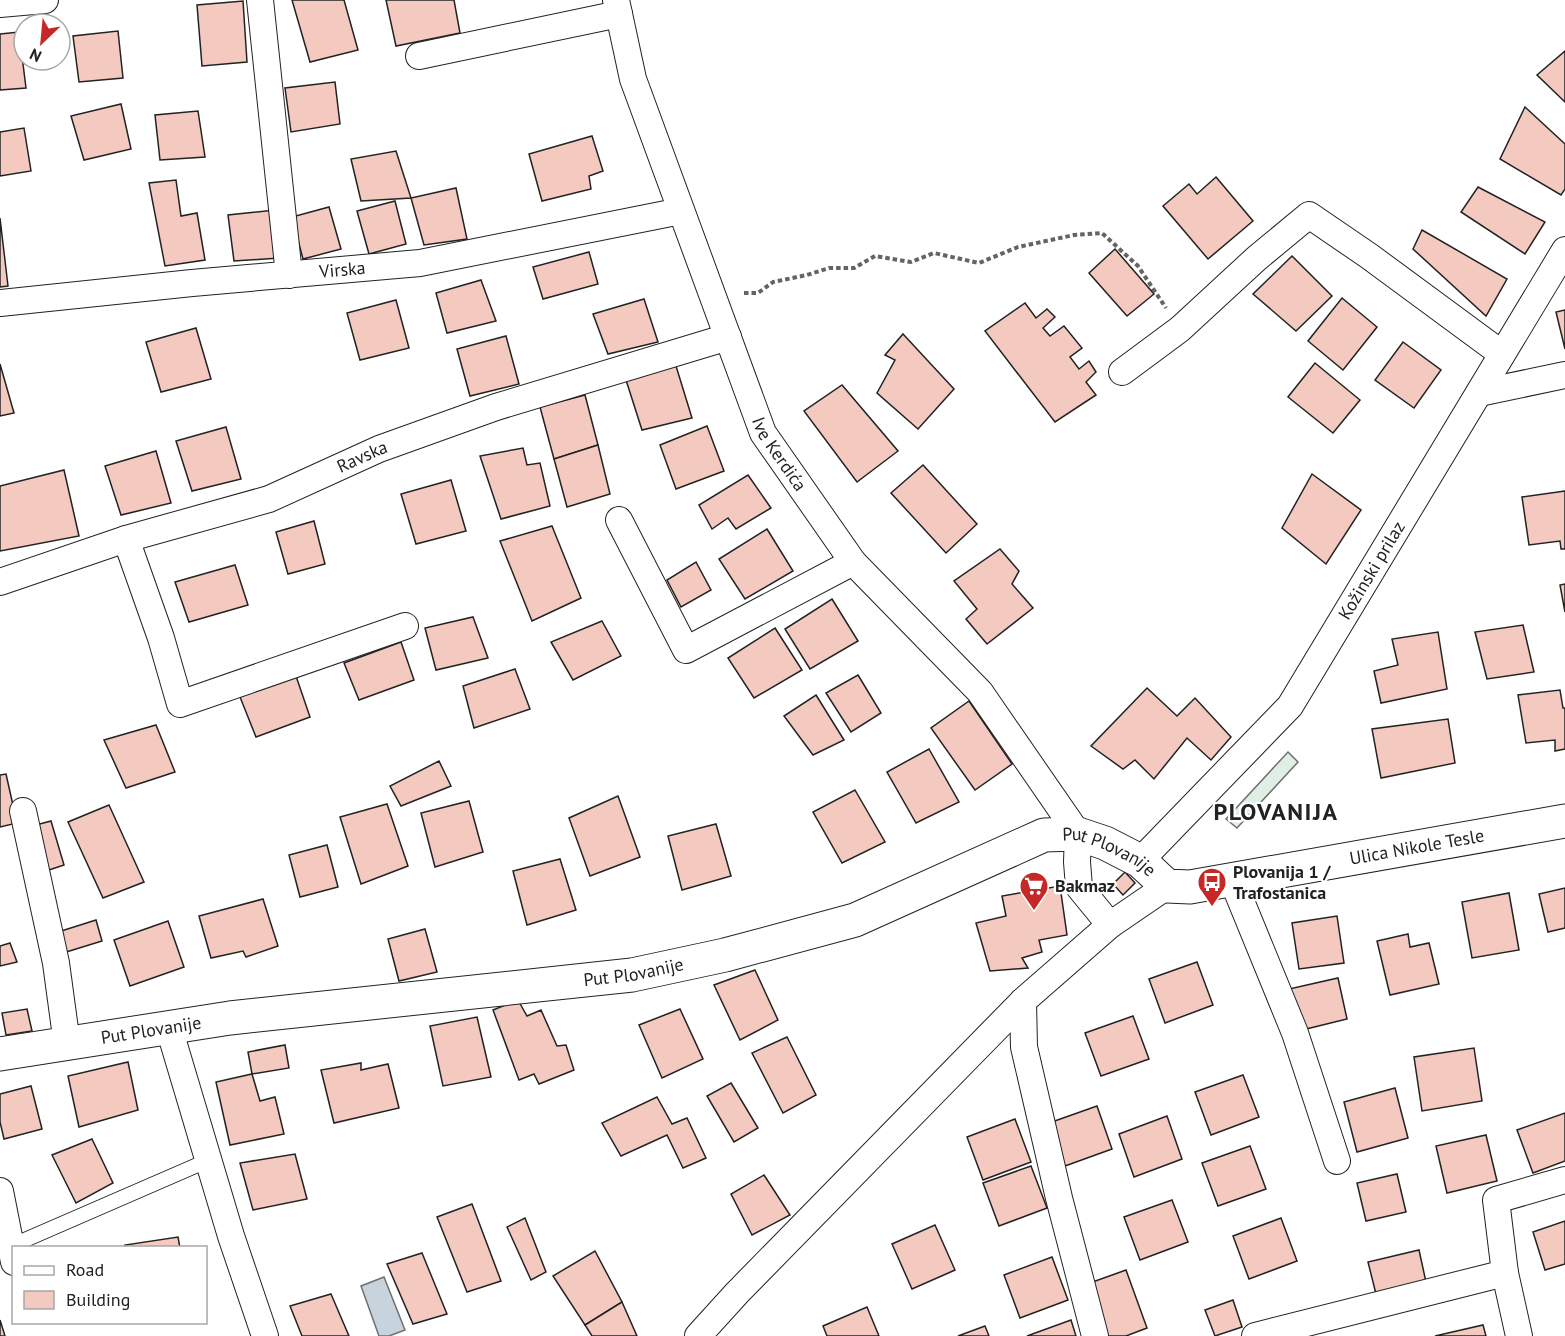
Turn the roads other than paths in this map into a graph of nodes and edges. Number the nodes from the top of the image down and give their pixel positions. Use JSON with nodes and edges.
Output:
{"nodes":[{"id":1,"x":45,"y":0,"type":"edge"},
{"id":2,"x":260,"y":0,"type":"edge"},
{"id":3,"x":0,"y":4,"type":"edge"},
{"id":4,"x":617,"y":7,"type":"edge"},
{"id":5,"x":420,"y":56,"type":"dead end"},
{"id":6,"x":681,"y":211,"type":"junction"},
{"id":7,"x":1565,"y":250,"type":"edge"},
{"id":8,"x":289,"y":275,"type":"junction"},
{"id":9,"x":0,"y":303,"type":"edge"},
{"id":10,"x":728,"y":337,"type":"junction"},
{"id":11,"x":1502,"y":354,"type":"junction"},
{"id":12,"x":1122,"y":372,"type":"dead end"},
{"id":13,"x":1565,"y":375,"type":"edge"},
{"id":14,"x":1479,"y":393,"type":"junction"},
{"id":15,"x":620,"y":520,"type":"dead end"},
{"id":16,"x":126,"y":538,"type":"junction"},
{"id":17,"x":853,"y":562,"type":"junction"},
{"id":18,"x":0,"y":582,"type":"edge"},
{"id":19,"x":405,"y":626,"type":"dead end"},
{"id":20,"x":23,"y":811,"type":"dead end"},
{"id":21,"x":1565,"y":821,"type":"edge"},
{"id":22,"x":1078,"y":834,"type":"junction"},
{"id":23,"x":1140,"y":861,"type":"junction"},
{"id":24,"x":1232,"y":879,"type":"junction"},
{"id":25,"x":1167,"y":886,"type":"junction"},
{"id":26,"x":1110,"y":925,"type":"junction"},
{"id":27,"x":1023,"y":1001,"type":"junction"},
{"id":28,"x":169,"y":1028,"type":"junction"},
{"id":29,"x":67,"y":1044,"type":"junction"},
{"id":30,"x":0,"y":1054,"type":"edge"},
{"id":31,"x":209,"y":1160,"type":"junction"},
{"id":32,"x":1337,"y":1161,"type":"dead end"},
{"id":33,"x":1565,"y":1180,"type":"edge"},
{"id":34,"x":0,"y":1191,"type":"edge"},
{"id":35,"x":37,"y":1246,"type":"edge"},
{"id":36,"x":12,"y":1253,"type":"edge"},
{"id":37,"x":12,"y":1259,"type":"edge"},
{"id":38,"x":0,"y":1270,"type":"edge"},
{"id":39,"x":1505,"y":1273,"type":"junction"},
{"id":40,"x":265,"y":1336,"type":"edge"},
{"id":41,"x":698,"y":1336,"type":"edge"},
{"id":42,"x":1095,"y":1336,"type":"edge"},
{"id":43,"x":1255,"y":1336,"type":"edge"},
{"id":44,"x":1519,"y":1336,"type":"edge"}],
"edges":[{"from":1,"to":3,"type":"street"},
{"from":2,"to":8,"type":"street"},
{"from":4,"to":5,"type":"street"},
{"from":4,"to":6,"type":"street","name":"Ive Kerdića"},
{"from":6,"to":8,"type":"street","name":"Virska"},
{"from":6,"to":10,"type":"street","name":"Ive Kerdića"},
{"from":7,"to":11,"type":"street","name":"Kožinski prilaz"},
{"from":8,"to":9,"type":"street","name":"Virska"},
{"from":10,"to":16,"type":"street","name":"Ravska"},
{"from":10,"to":17,"type":"street","name":"Ive Kerdića"},
{"from":11,"to":12,"type":"street"},
{"from":11,"to":14,"type":"street","name":"Kožinski prilaz"},
{"from":13,"to":14,"type":"street"},
{"from":14,"to":23,"type":"street","name":"Kožinski prilaz"},
{"from":15,"to":17,"type":"street"},
{"from":16,"to":18,"type":"street","name":"Ravska"},
{"from":16,"to":19,"type":"street"},
{"from":17,"to":22,"type":"street","name":"Ive Kerdića"},
{"from":20,"to":29,"type":"street"},
{"from":21,"to":24,"type":"street","name":"Ulica Nikole Tesle"},
{"from":22,"to":23,"type":"street","name":"Put Plovanije"},
{"from":22,"to":26,"type":"street"},
{"from":22,"to":28,"type":"street","name":"Put Plovanije"},
{"from":23,"to":25,"type":"street","name":"Put Plovanije"},
{"from":24,"to":25,"type":"street","name":"Put Plovanije"},
{"from":24,"to":32,"type":"street"},
{"from":25,"to":26,"type":"street"},
{"from":26,"to":27,"type":"street"},
{"from":27,"to":41,"type":"street"},
{"from":27,"to":42,"type":"street"},
{"from":28,"to":29,"type":"street","name":"Put Plovanije"},
{"from":28,"to":31,"type":"street"},
{"from":29,"to":30,"type":"street","name":"Put Plovanije"},
{"from":31,"to":35,"type":"lane"},
{"from":31,"to":40,"type":"street"},
{"from":33,"to":39,"type":"street"},
{"from":34,"to":36,"type":"street"},
{"from":37,"to":38,"type":"street"},
{"from":39,"to":43,"type":"street"},
{"from":39,"to":44,"type":"street"}]}
